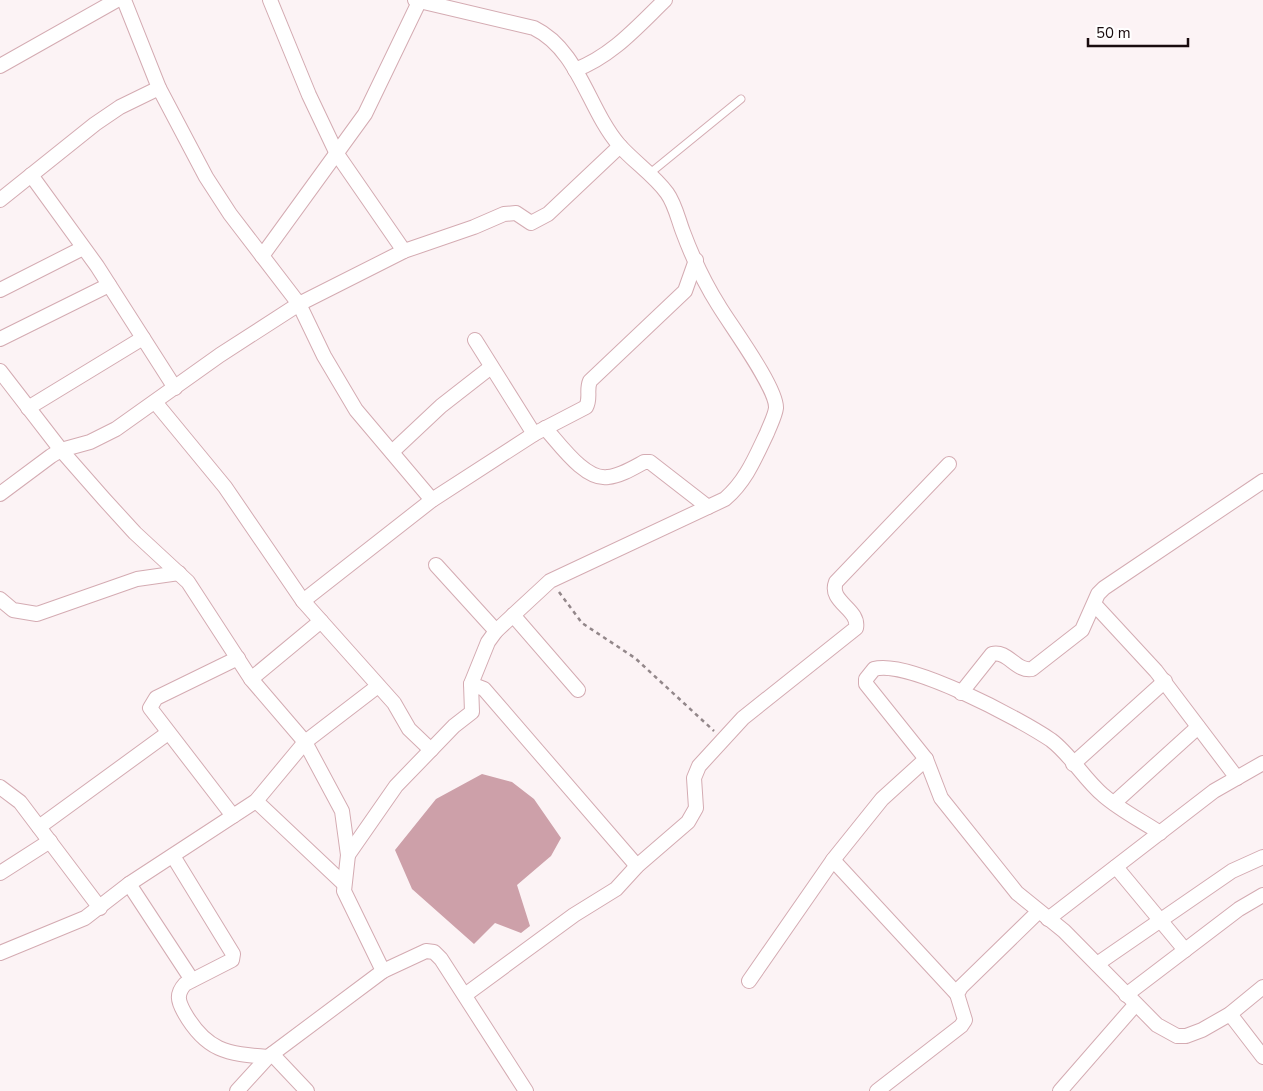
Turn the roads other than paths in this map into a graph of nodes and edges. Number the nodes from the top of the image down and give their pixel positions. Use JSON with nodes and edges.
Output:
{"nodes":[{"id":1,"x":117,"y":0,"type":"edge"},
{"id":2,"x":124,"y":0,"type":"edge"},
{"id":3,"x":270,"y":0,"type":"edge"},
{"id":4,"x":665,"y":0,"type":"edge"},
{"id":5,"x":418,"y":1,"type":"edge"},
{"id":6,"x":0,"y":66,"type":"edge"},
{"id":7,"x":575,"y":70,"type":"junction"},
{"id":8,"x":159,"y":88,"type":"junction"},
{"id":9,"x":742,"y":99,"type":"dead end"},
{"id":10,"x":620,"y":146,"type":"junction"},
{"id":11,"x":337,"y":154,"type":"junction"},
{"id":12,"x":649,"y":174,"type":"junction"},
{"id":13,"x":31,"y":175,"type":"junction"},
{"id":14,"x":0,"y":200,"type":"edge"},
{"id":15,"x":83,"y":248,"type":"junction"},
{"id":16,"x":404,"y":251,"type":"junction"},
{"id":17,"x":262,"y":256,"type":"junction"},
{"id":18,"x":696,"y":260,"type":"junction"},
{"id":19,"x":109,"y":285,"type":"junction"},
{"id":20,"x":0,"y":290,"type":"edge"},
{"id":21,"x":299,"y":304,"type":"junction"},
{"id":22,"x":0,"y":338,"type":"edge"},
{"id":23,"x":143,"y":338,"type":"junction"},
{"id":24,"x":474,"y":340,"type":"dead end"},
{"id":25,"x":491,"y":366,"type":"junction"},
{"id":26,"x":0,"y":371,"type":"edge"},
{"id":27,"x":175,"y":388,"type":"junction"},
{"id":28,"x":155,"y":402,"type":"junction"},
{"id":29,"x":28,"y":408,"type":"junction"},
{"id":30,"x":539,"y":431,"type":"junction"},
{"id":31,"x":61,"y":450,"type":"junction"},
{"id":32,"x":392,"y":452,"type":"junction"},
{"id":33,"x":949,"y":464,"type":"dead end"},
{"id":34,"x":1263,"y":481,"type":"edge"},
{"id":35,"x":0,"y":494,"type":"edge"},
{"id":36,"x":432,"y":500,"type":"junction"},
{"id":37,"x":708,"y":507,"type":"junction"},
{"id":38,"x":436,"y":566,"type":"dead end"},
{"id":39,"x":179,"y":573,"type":"junction"},
{"id":40,"x":0,"y":600,"type":"edge"},
{"id":41,"x":303,"y":601,"type":"junction"},
{"id":42,"x":1095,"y":605,"type":"junction"},
{"id":43,"x":513,"y":615,"type":"junction"},
{"id":44,"x":321,"y":621,"type":"junction"},
{"id":45,"x":496,"y":631,"type":"junction"},
{"id":46,"x":238,"y":658,"type":"junction"},
{"id":47,"x":251,"y":678,"type":"junction"},
{"id":48,"x":1165,"y":682,"type":"junction"},
{"id":49,"x":471,"y":684,"type":"junction"},
{"id":50,"x":378,"y":686,"type":"junction"},
{"id":51,"x":578,"y":690,"type":"dead end"},
{"id":52,"x":961,"y":693,"type":"junction"},
{"id":53,"x":1198,"y":726,"type":"junction"},
{"id":54,"x":168,"y":733,"type":"junction"},
{"id":55,"x":305,"y":742,"type":"junction"},
{"id":56,"x":430,"y":750,"type":"junction"},
{"id":57,"x":926,"y":759,"type":"junction"},
{"id":58,"x":1263,"y":763,"type":"edge"},
{"id":59,"x":1073,"y":764,"type":"junction"},
{"id":60,"x":1236,"y":778,"type":"junction"},
{"id":61,"x":0,"y":787,"type":"edge"},
{"id":62,"x":256,"y":801,"type":"junction"},
{"id":63,"x":1114,"y":803,"type":"junction"},
{"id":64,"x":233,"y":816,"type":"junction"},
{"id":65,"x":39,"y":827,"type":"junction"},
{"id":66,"x":1160,"y":833,"type":"junction"},
{"id":67,"x":50,"y":842,"type":"junction"},
{"id":68,"x":348,"y":855,"type":"junction"},
{"id":69,"x":173,"y":856,"type":"junction"},
{"id":70,"x":1263,"y":857,"type":"edge"},
{"id":71,"x":833,"y":860,"type":"junction"},
{"id":72,"x":637,"y":866,"type":"junction"},
{"id":73,"x":1116,"y":867,"type":"junction"},
{"id":74,"x":0,"y":873,"type":"edge"},
{"id":75,"x":129,"y":884,"type":"junction"},
{"id":76,"x":344,"y":884,"type":"junction"},
{"id":77,"x":1263,"y":895,"type":"edge"},
{"id":78,"x":100,"y":908,"type":"junction"},
{"id":79,"x":1043,"y":916,"type":"junction"},
{"id":80,"x":1160,"y":919,"type":"junction"},
{"id":81,"x":1185,"y":950,"type":"junction"},
{"id":82,"x":0,"y":953,"type":"edge"},
{"id":83,"x":1097,"y":964,"type":"junction"},
{"id":84,"x":383,"y":971,"type":"junction"},
{"id":85,"x":192,"y":980,"type":"junction"},
{"id":86,"x":749,"y":981,"type":"dead end"},
{"id":87,"x":1263,"y":987,"type":"edge"},
{"id":88,"x":957,"y":994,"type":"junction"},
{"id":89,"x":465,"y":996,"type":"junction"},
{"id":90,"x":1131,"y":1000,"type":"junction"},
{"id":91,"x":1230,"y":1014,"type":"junction"},
{"id":92,"x":270,"y":1055,"type":"junction"},
{"id":93,"x":1263,"y":1057,"type":"edge"},
{"id":94,"x":237,"y":1091,"type":"edge"},
{"id":95,"x":307,"y":1091,"type":"edge"},
{"id":96,"x":526,"y":1091,"type":"edge"},
{"id":97,"x":877,"y":1091,"type":"edge"},
{"id":98,"x":1060,"y":1091,"type":"edge"}],
"edges":[{"from":1,"to":6,"type":"street"},
{"from":2,"to":8,"type":"street"},
{"from":3,"to":11,"type":"street"},
{"from":4,"to":7,"type":"street"},
{"from":5,"to":7,"type":"street"},
{"from":5,"to":11,"type":"street"},
{"from":7,"to":10,"type":"street"},
{"from":8,"to":13,"type":"street"},
{"from":8,"to":17,"type":"street"},
{"from":9,"to":12,"type":"lane"},
{"from":10,"to":12,"type":"street"},
{"from":10,"to":16,"type":"street"},
{"from":11,"to":16,"type":"street"},
{"from":11,"to":17,"type":"street"},
{"from":12,"to":18,"type":"street"},
{"from":13,"to":14,"type":"street"},
{"from":13,"to":15,"type":"street"},
{"from":15,"to":19,"type":"street"},
{"from":15,"to":20,"type":"street"},
{"from":16,"to":21,"type":"street"},
{"from":17,"to":21,"type":"street"},
{"from":18,"to":30,"type":"street"},
{"from":18,"to":37,"type":"street"},
{"from":19,"to":22,"type":"street"},
{"from":19,"to":23,"type":"street"},
{"from":21,"to":27,"type":"street"},
{"from":21,"to":32,"type":"street"},
{"from":23,"to":27,"type":"street"},
{"from":23,"to":29,"type":"street"},
{"from":24,"to":25,"type":"street"},
{"from":25,"to":30,"type":"street"},
{"from":25,"to":32,"type":"street"},
{"from":26,"to":29,"type":"street"},
{"from":27,"to":28,"type":"street"},
{"from":28,"to":31,"type":"street"},
{"from":28,"to":41,"type":"street"},
{"from":29,"to":31,"type":"street"},
{"from":30,"to":36,"type":"street"},
{"from":30,"to":37,"type":"street"},
{"from":31,"to":35,"type":"street"},
{"from":31,"to":39,"type":"street"},
{"from":32,"to":36,"type":"street"},
{"from":33,"to":72,"type":"street"},
{"from":34,"to":42,"type":"street"},
{"from":36,"to":41,"type":"street"},
{"from":37,"to":43,"type":"street"},
{"from":38,"to":45,"type":"street"},
{"from":39,"to":40,"type":"street"},
{"from":39,"to":46,"type":"street"},
{"from":41,"to":44,"type":"street"},
{"from":42,"to":48,"type":"street"},
{"from":42,"to":52,"type":"street"},
{"from":43,"to":45,"type":"street"},
{"from":43,"to":51,"type":"street"},
{"from":44,"to":47,"type":"street"},
{"from":44,"to":50,"type":"street"},
{"from":45,"to":49,"type":"street"},
{"from":46,"to":47,"type":"street"},
{"from":46,"to":54,"type":"street"},
{"from":47,"to":55,"type":"street"},
{"from":48,"to":53,"type":"street"},
{"from":48,"to":59,"type":"street"},
{"from":49,"to":56,"type":"street"},
{"from":49,"to":72,"type":"street"},
{"from":50,"to":55,"type":"street"},
{"from":50,"to":56,"type":"street"},
{"from":52,"to":57,"type":"street"},
{"from":52,"to":59,"type":"street"},
{"from":53,"to":60,"type":"street"},
{"from":53,"to":63,"type":"street"},
{"from":54,"to":64,"type":"street"},
{"from":54,"to":65,"type":"street"},
{"from":55,"to":62,"type":"street"},
{"from":55,"to":68,"type":"street"},
{"from":56,"to":68,"type":"street"},
{"from":57,"to":71,"type":"street"},
{"from":57,"to":79,"type":"street"},
{"from":58,"to":60,"type":"street"},
{"from":59,"to":63,"type":"street"},
{"from":60,"to":66,"type":"street"},
{"from":61,"to":65,"type":"street"},
{"from":62,"to":64,"type":"street"},
{"from":62,"to":76,"type":"street"},
{"from":63,"to":66,"type":"street"},
{"from":64,"to":69,"type":"street"},
{"from":65,"to":67,"type":"street"},
{"from":66,"to":73,"type":"street"},
{"from":67,"to":74,"type":"street"},
{"from":67,"to":78,"type":"street"},
{"from":68,"to":76,"type":"street"},
{"from":69,"to":75,"type":"street"},
{"from":69,"to":85,"type":"street"},
{"from":70,"to":80,"type":"street"},
{"from":71,"to":86,"type":"street"},
{"from":71,"to":88,"type":"street"},
{"from":72,"to":89,"type":"street"},
{"from":73,"to":79,"type":"street"},
{"from":73,"to":80,"type":"street"},
{"from":75,"to":78,"type":"street"},
{"from":75,"to":85,"type":"street"},
{"from":76,"to":84,"type":"street"},
{"from":77,"to":81,"type":"street"},
{"from":78,"to":82,"type":"street"},
{"from":79,"to":83,"type":"street"},
{"from":79,"to":88,"type":"street"},
{"from":80,"to":81,"type":"street"},
{"from":80,"to":83,"type":"street"},
{"from":81,"to":90,"type":"street"},
{"from":83,"to":90,"type":"street"},
{"from":84,"to":89,"type":"street"},
{"from":84,"to":92,"type":"street"},
{"from":85,"to":92,"type":"street"},
{"from":87,"to":91,"type":"street"},
{"from":88,"to":97,"type":"street"},
{"from":89,"to":96,"type":"street"},
{"from":90,"to":91,"type":"street"},
{"from":90,"to":98,"type":"street"},
{"from":91,"to":93,"type":"street"},
{"from":92,"to":94,"type":"street"},
{"from":92,"to":95,"type":"street"}]}
